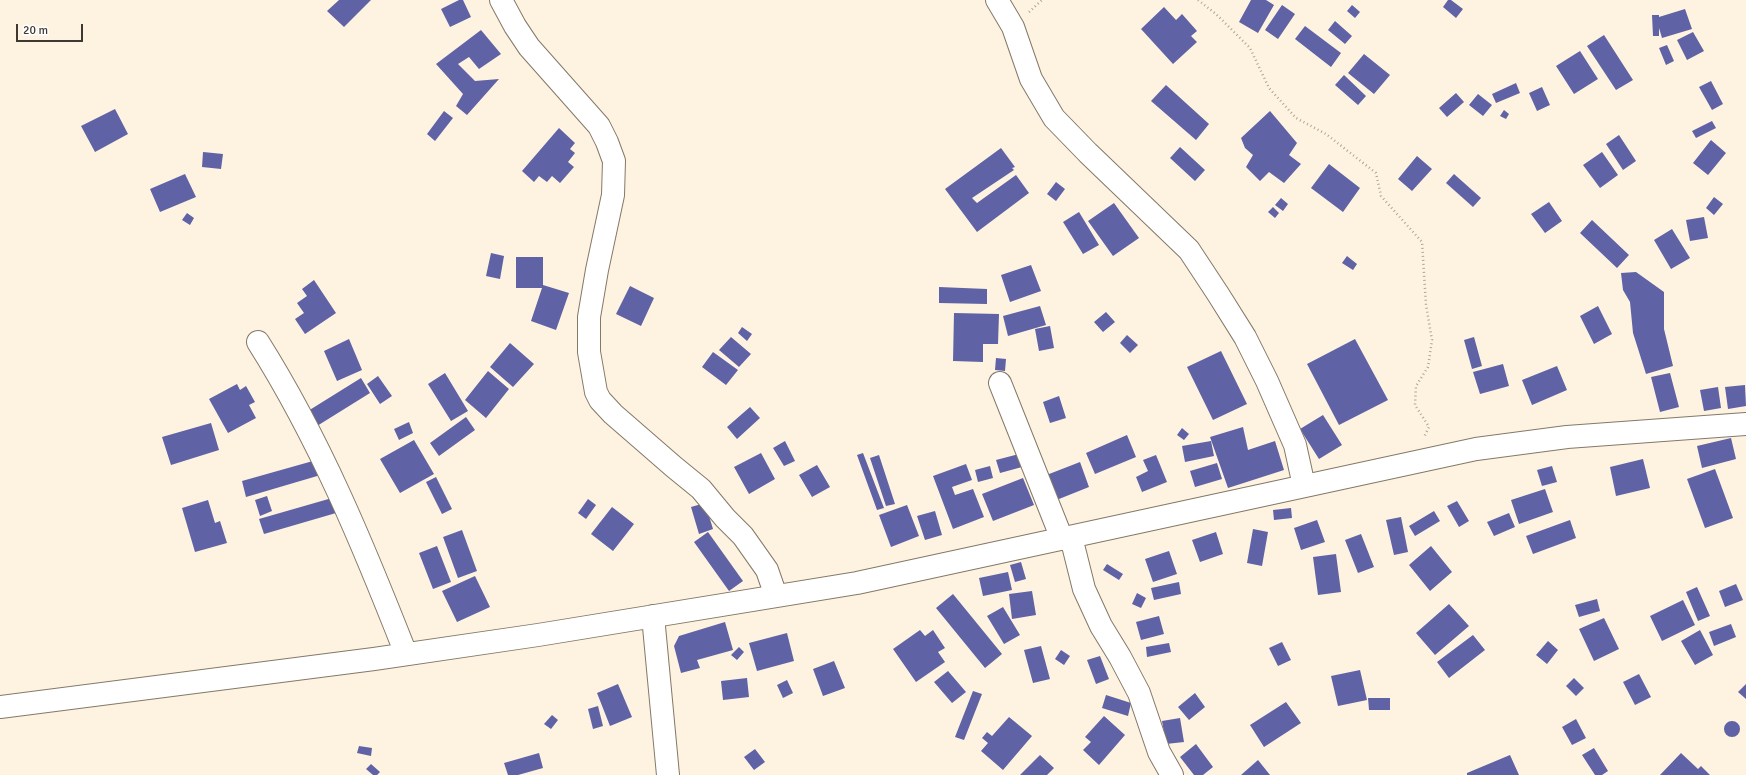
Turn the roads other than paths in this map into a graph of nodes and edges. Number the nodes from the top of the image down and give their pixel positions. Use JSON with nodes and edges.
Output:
{"nodes":[{"id":1,"x":501,"y":0,"type":"edge"},
{"id":2,"x":997,"y":0,"type":"edge"},
{"id":3,"x":258,"y":342,"type":"dead end"},
{"id":4,"x":1000,"y":383,"type":"dead end"},
{"id":5,"x":1746,"y":424,"type":"edge"},
{"id":6,"x":1304,"y":486,"type":"junction"},
{"id":7,"x":1067,"y":538,"type":"junction"},
{"id":8,"x":776,"y":596,"type":"junction"},
{"id":9,"x":653,"y":616,"type":"junction"},
{"id":10,"x":406,"y":654,"type":"junction"},
{"id":11,"x":0,"y":707,"type":"edge"},
{"id":12,"x":668,"y":775,"type":"edge"},
{"id":13,"x":1172,"y":775,"type":"edge"}],
"edges":[{"from":1,"to":8,"type":"street"},
{"from":2,"to":6,"type":"street"},
{"from":3,"to":10,"type":"street"},
{"from":4,"to":7,"type":"street"},
{"from":5,"to":6,"type":"street"},
{"from":6,"to":7,"type":"street"},
{"from":7,"to":8,"type":"street"},
{"from":7,"to":13,"type":"street"},
{"from":8,"to":9,"type":"street"},
{"from":9,"to":10,"type":"street"},
{"from":9,"to":12,"type":"street"},
{"from":10,"to":11,"type":"street"}]}
